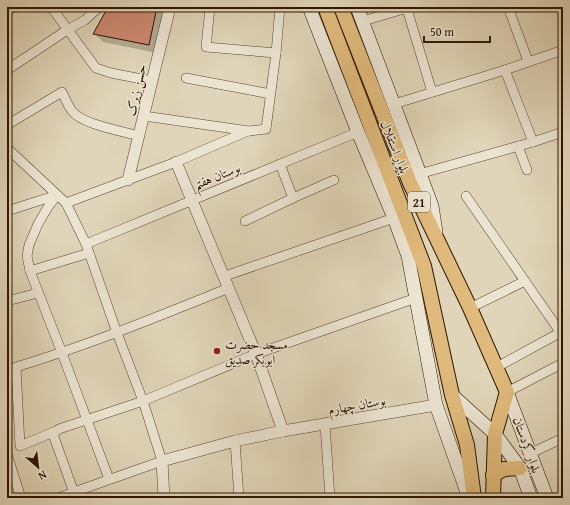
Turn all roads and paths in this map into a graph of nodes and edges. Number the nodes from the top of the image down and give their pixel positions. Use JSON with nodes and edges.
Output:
{"nodes":[{"id":1,"x":14,"y":7,"type":"edge"},
{"id":2,"x":52,"y":7,"type":"edge"},
{"id":3,"x":99,"y":7,"type":"edge"},
{"id":4,"x":170,"y":7,"type":"edge"},
{"id":5,"x":210,"y":7,"type":"edge"},
{"id":6,"x":280,"y":7,"type":"edge"},
{"id":7,"x":309,"y":7,"type":"edge"},
{"id":8,"x":325,"y":7,"type":"edge"},
{"id":9,"x":341,"y":7,"type":"edge"},
{"id":10,"x":357,"y":7,"type":"edge"},
{"id":11,"x":508,"y":7,"type":"edge"},
{"id":12,"x":409,"y":8,"type":"edge"},
{"id":13,"x":7,"y":12,"type":"edge"},
{"id":14,"x":363,"y":22,"type":"junction"},
{"id":15,"x":67,"y":30,"type":"junction"},
{"id":16,"x":276,"y":53,"type":"junction"},
{"id":17,"x":562,"y":53,"type":"edge"},
{"id":18,"x":528,"y":61,"type":"junction"},
{"id":19,"x":7,"y":70,"type":"edge"},
{"id":20,"x":505,"y":70,"type":"junction"},
{"id":21,"x":186,"y":78,"type":"dead end"},
{"id":22,"x":152,"y":81,"type":"junction"},
{"id":23,"x":432,"y":92,"type":"junction"},
{"id":24,"x":271,"y":94,"type":"junction"},
{"id":25,"x":394,"y":104,"type":"junction"},
{"id":26,"x":144,"y":116,"type":"junction"},
{"id":27,"x":7,"y":125,"type":"edge"},
{"id":28,"x":249,"y":131,"type":"junction"},
{"id":29,"x":358,"y":132,"type":"junction"},
{"id":30,"x":563,"y":132,"type":"edge"},
{"id":31,"x":139,"y":136,"type":"junction"},
{"id":32,"x":533,"y":142,"type":"junction"},
{"id":33,"x":518,"y":146,"type":"junction"},
{"id":34,"x":7,"y":148,"type":"edge"},
{"id":35,"x":176,"y":162,"type":"junction"},
{"id":36,"x":280,"y":164,"type":"junction"},
{"id":37,"x":527,"y":170,"type":"dead end"},
{"id":38,"x":420,"y":174,"type":"junction"},
{"id":39,"x":128,"y":180,"type":"junction"},
{"id":40,"x":334,"y":180,"type":"dead end"},
{"id":41,"x":57,"y":196,"type":"junction"},
{"id":42,"x":466,"y":196,"type":"dead end"},
{"id":43,"x":293,"y":198,"type":"junction"},
{"id":44,"x":193,"y":200,"type":"junction"},
{"id":45,"x":66,"y":203,"type":"junction"},
{"id":46,"x":7,"y":211,"type":"edge"},
{"id":47,"x":394,"y":218,"type":"junction"},
{"id":48,"x":245,"y":221,"type":"dead end"},
{"id":49,"x":438,"y":240,"type":"junction"},
{"id":50,"x":86,"y":244,"type":"junction"},
{"id":51,"x":89,"y":253,"type":"junction"},
{"id":52,"x":30,"y":271,"type":"junction"},
{"id":53,"x":225,"y":276,"type":"junction"},
{"id":54,"x":525,"y":281,"type":"junction"},
{"id":55,"x":229,"y":288,"type":"junction"},
{"id":56,"x":38,"y":293,"type":"junction"},
{"id":57,"x":416,"y":298,"type":"junction"},
{"id":58,"x":7,"y":302,"type":"edge"},
{"id":59,"x":470,"y":308,"type":"junction"},
{"id":60,"x":116,"y":333,"type":"junction"},
{"id":61,"x":562,"y":333,"type":"edge"},
{"id":62,"x":62,"y":353,"type":"junction"},
{"id":63,"x":256,"y":354,"type":"junction"},
{"id":64,"x":563,"y":363,"type":"edge"},
{"id":65,"x":497,"y":366,"type":"junction"},
{"id":66,"x":508,"y":392,"type":"junction"},
{"id":67,"x":452,"y":395,"type":"junction"},
{"id":68,"x":143,"y":401,"type":"junction"},
{"id":69,"x":436,"y":405,"type":"junction"},
{"id":70,"x":87,"y":420,"type":"junction"},
{"id":71,"x":325,"y":424,"type":"junction"},
{"id":72,"x":56,"y":431,"type":"junction"},
{"id":73,"x":283,"y":431,"type":"junction"},
{"id":74,"x":495,"y":434,"type":"junction"},
{"id":75,"x":563,"y":438,"type":"edge"},
{"id":76,"x":235,"y":441,"type":"junction"},
{"id":77,"x":20,"y":446,"type":"junction"},
{"id":78,"x":7,"y":454,"type":"edge"},
{"id":79,"x":530,"y":454,"type":"junction"},
{"id":80,"x":162,"y":461,"type":"junction"},
{"id":81,"x":520,"y":468,"type":"junction"},
{"id":82,"x":493,"y":476,"type":"junction"},
{"id":83,"x":109,"y":479,"type":"junction"},
{"id":84,"x":77,"y":491,"type":"junction"},
{"id":85,"x":21,"y":498,"type":"edge"},
{"id":86,"x":58,"y":498,"type":"edge"},
{"id":87,"x":164,"y":498,"type":"edge"},
{"id":88,"x":239,"y":498,"type":"edge"},
{"id":89,"x":330,"y":498,"type":"edge"},
{"id":90,"x":469,"y":498,"type":"edge"},
{"id":91,"x":474,"y":498,"type":"edge"},
{"id":92,"x":493,"y":498,"type":"edge"},
{"id":93,"x":531,"y":498,"type":"edge"},
{"id":94,"x":547,"y":498,"type":"edge"}],
"edges":[{"from":1,"to":13,"type":"street"},
{"from":2,"to":15,"type":"street"},
{"from":3,"to":15,"type":"street"},
{"from":4,"to":22,"type":"street","name":"حسن زیرک"},
{"from":5,"to":16,"type":"street"},
{"from":6,"to":16,"type":"street"},
{"from":7,"to":29,"type":"main road"},
{"from":8,"to":67,"type":"main road","name":"بلوار استقلال","number":"21"},
{"from":9,"to":49,"type":"main road","name":"بلوار استقلال","number":"21"},
{"from":10,"to":14,"type":"main road"},
{"from":11,"to":18,"type":"street"},
{"from":12,"to":14,"type":"street"},
{"from":12,"to":23,"type":"street"},
{"from":14,"to":25,"type":"main road"},
{"from":15,"to":19,"type":"street"},
{"from":15,"to":22,"type":"street"},
{"from":16,"to":24,"type":"street"},
{"from":17,"to":18,"type":"street"},
{"from":18,"to":20,"type":"street"},
{"from":20,"to":23,"type":"street"},
{"from":20,"to":32,"type":"street"},
{"from":21,"to":24,"type":"street"},
{"from":22,"to":26,"type":"street","name":"حسن زیرک"},
{"from":23,"to":25,"type":"street"},
{"from":24,"to":28,"type":"street"},
{"from":25,"to":38,"type":"main road"},
{"from":26,"to":28,"type":"street"},
{"from":26,"to":31,"type":"street","name":"حسن زیرک"},
{"from":27,"to":31,"type":"street"},
{"from":28,"to":35,"type":"street"},
{"from":29,"to":36,"type":"street","name":"بوستان هفتم"},
{"from":29,"to":47,"type":"main road"},
{"from":30,"to":32,"type":"street"},
{"from":31,"to":39,"type":"street","name":"حسن زیرک"},
{"from":32,"to":33,"type":"street"},
{"from":33,"to":37,"type":"street"},
{"from":33,"to":38,"type":"street"},
{"from":34,"to":41,"type":"street"},
{"from":35,"to":39,"type":"street"},
{"from":35,"to":44,"type":"street"},
{"from":36,"to":43,"type":"street"},
{"from":36,"to":44,"type":"street","name":"بوستان هفتم"},
{"from":38,"to":49,"type":"main road"},
{"from":39,"to":45,"type":"street"},
{"from":40,"to":43,"type":"street"},
{"from":41,"to":45,"type":"street"},
{"from":41,"to":46,"type":"street"},
{"from":41,"to":52,"type":"street"},
{"from":42,"to":54,"type":"street"},
{"from":43,"to":48,"type":"street"},
{"from":44,"to":50,"type":"street","name":"بوستان هفتم"},
{"from":44,"to":53,"type":"street"},
{"from":45,"to":50,"type":"street"},
{"from":47,"to":53,"type":"street"},
{"from":47,"to":57,"type":"main road"},
{"from":49,"to":59,"type":"main road","name":"بلوار استقلال","number":"21"},
{"from":50,"to":51,"type":"street"},
{"from":51,"to":52,"type":"street"},
{"from":51,"to":60,"type":"street"},
{"from":52,"to":56,"type":"street"},
{"from":53,"to":55,"type":"street"},
{"from":54,"to":59,"type":"street"},
{"from":54,"to":61,"type":"street"},
{"from":55,"to":60,"type":"street"},
{"from":55,"to":63,"type":"street"},
{"from":56,"to":58,"type":"street"},
{"from":56,"to":62,"type":"street"},
{"from":57,"to":63,"type":"street"},
{"from":57,"to":69,"type":"main road"},
{"from":59,"to":65,"type":"main road","name":"بلوار استقلال","number":"21"},
{"from":60,"to":62,"type":"street"},
{"from":60,"to":68,"type":"street"},
{"from":61,"to":65,"type":"street"},
{"from":62,"to":70,"type":"street"},
{"from":62,"to":77,"type":"street"},
{"from":63,"to":68,"type":"street"},
{"from":63,"to":73,"type":"street"},
{"from":64,"to":66,"type":"street"},
{"from":65,"to":66,"type":"main road","name":"بلوار استقلال","number":"21"},
{"from":66,"to":74,"type":"main road"},
{"from":66,"to":79,"type":"main road","name":"بلوار کردستان"},
{"from":67,"to":74,"type":"main road","name":"بلوار کردستان"},
{"from":67,"to":91,"type":"main road","number":"21"},
{"from":68,"to":70,"type":"street"},
{"from":68,"to":80,"type":"street"},
{"from":69,"to":71,"type":"street","name":"بوستان چهارم"},
{"from":69,"to":90,"type":"main road"},
{"from":70,"to":72,"type":"street"},
{"from":70,"to":83,"type":"street"},
{"from":71,"to":73,"type":"street","name":"بوستان چهارم"},
{"from":71,"to":89,"type":"street"},
{"from":72,"to":77,"type":"street"},
{"from":72,"to":84,"type":"street"},
{"from":73,"to":76,"type":"street","name":"بوستان چهارم"},
{"from":74,"to":81,"type":"main road","name":"بلوار کردستان"},
{"from":74,"to":82,"type":"main road"},
{"from":75,"to":79,"type":"street"},
{"from":76,"to":80,"type":"street","name":"بوستان چهارم"},
{"from":76,"to":88,"type":"street"},
{"from":77,"to":78,"type":"street"},
{"from":78,"to":85,"type":"street"},
{"from":79,"to":94,"type":"main road","name":"بلوار کردستان"},
{"from":80,"to":83,"type":"street"},
{"from":80,"to":87,"type":"street"},
{"from":81,"to":82,"type":"main road"},
{"from":81,"to":93,"type":"main road","name":"بلوار کردستان"},
{"from":82,"to":92,"type":"main road"},
{"from":83,"to":84,"type":"street"},
{"from":84,"to":86,"type":"street"}]}
